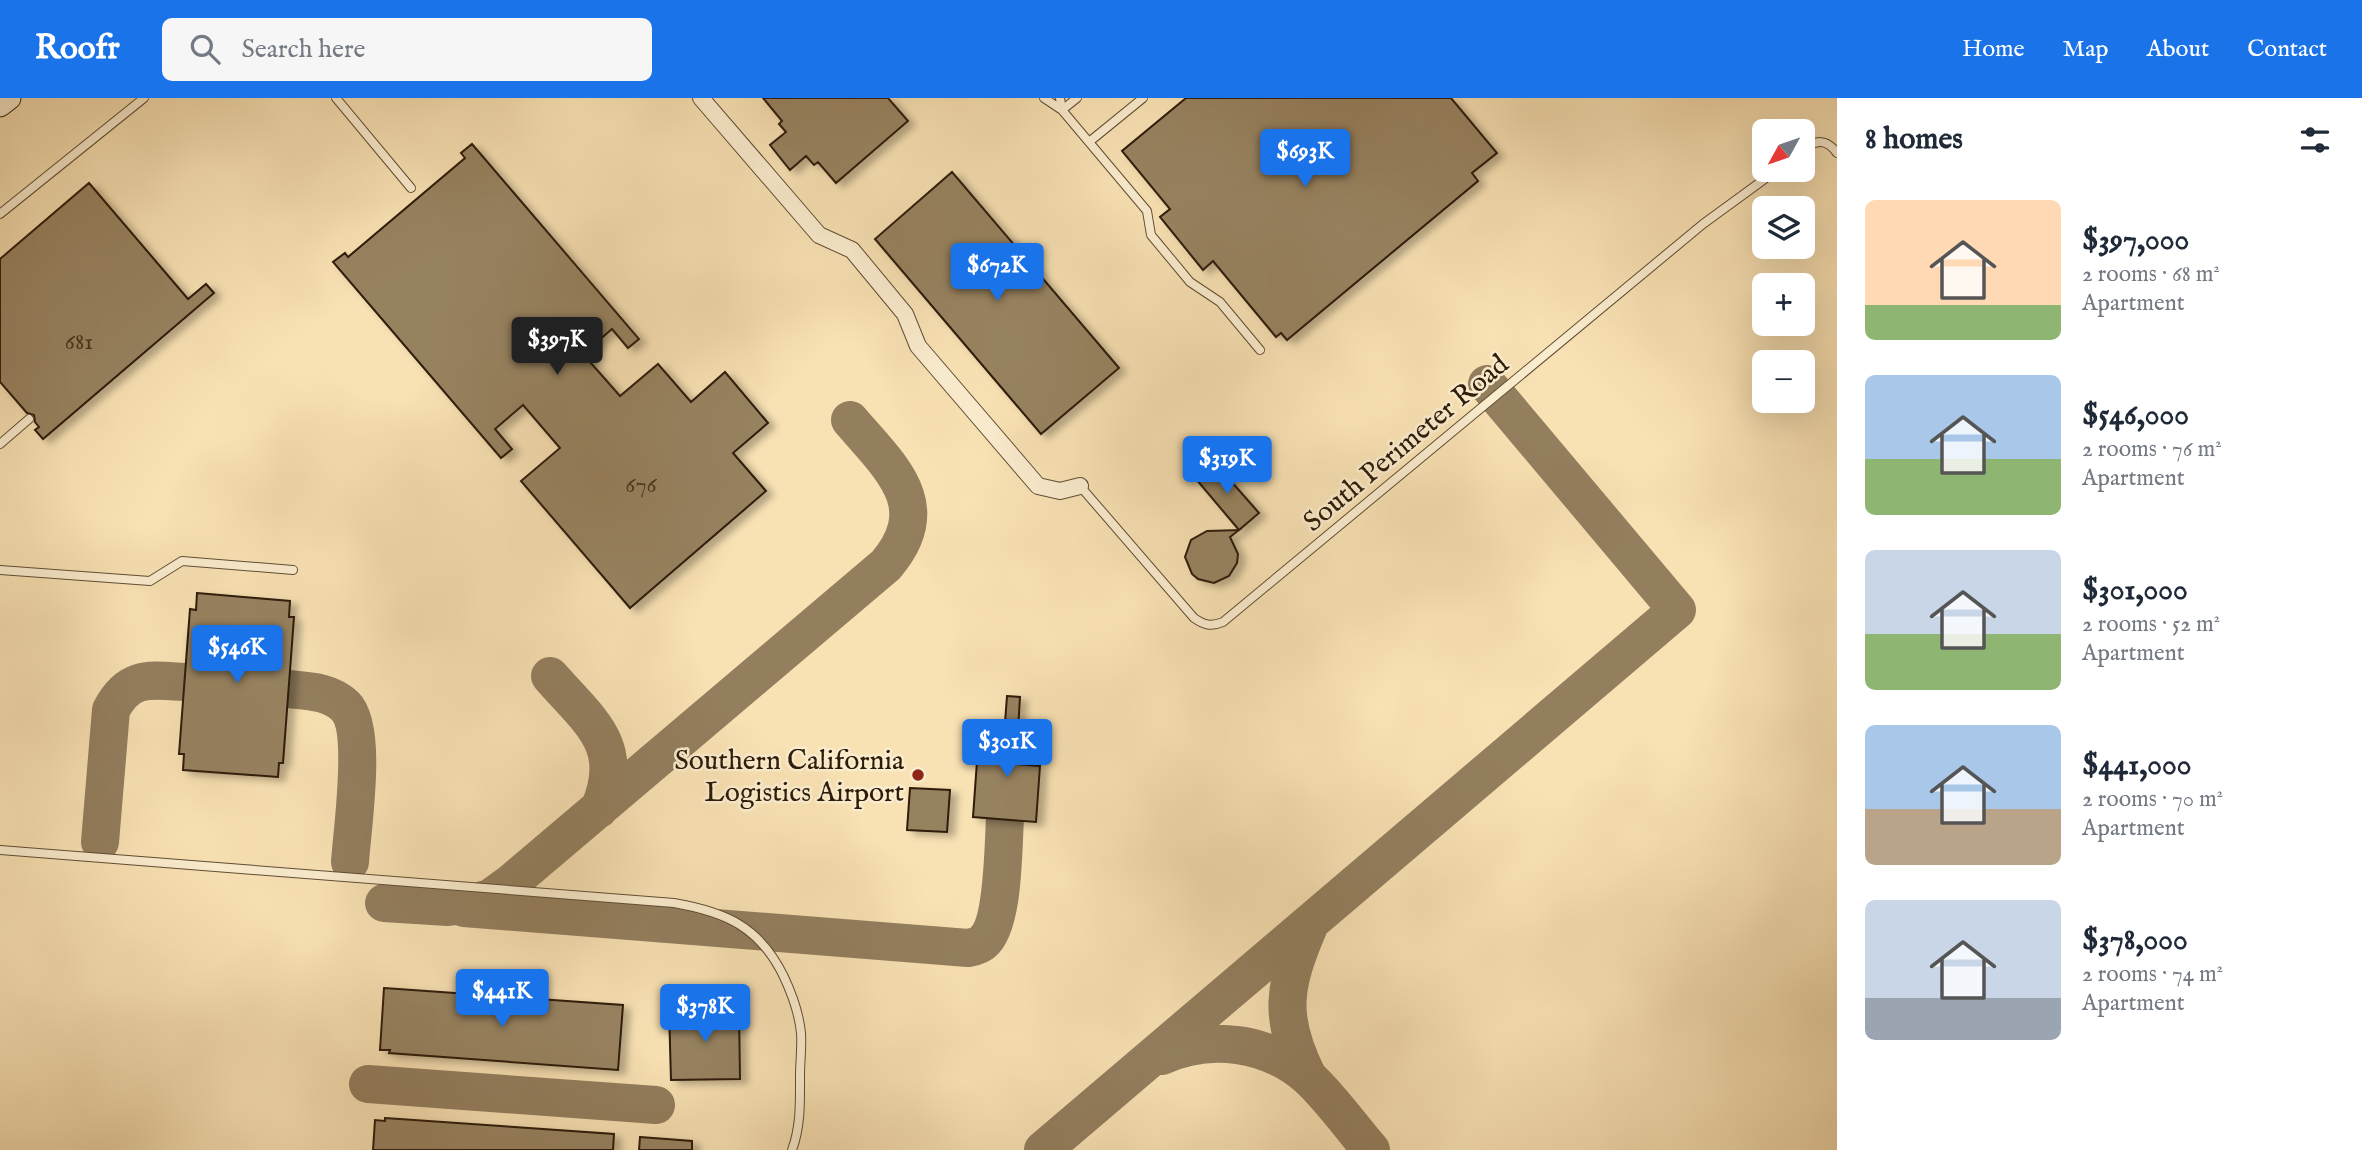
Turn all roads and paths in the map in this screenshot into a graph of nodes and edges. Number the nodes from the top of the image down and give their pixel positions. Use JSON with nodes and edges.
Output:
{"nodes":[{"id":1,"x":9,"y":98,"type":"edge"},
{"id":2,"x":144,"y":98,"type":"edge"},
{"id":3,"x":336,"y":98,"type":"edge"},
{"id":4,"x":701,"y":98,"type":"edge"},
{"id":5,"x":1044,"y":98,"type":"edge"},
{"id":6,"x":1060,"y":98,"type":"edge"},
{"id":7,"x":1077,"y":98,"type":"edge"},
{"id":8,"x":1143,"y":98,"type":"edge"},
{"id":9,"x":0,"y":105,"type":"edge"},
{"id":10,"x":1062,"y":110,"type":"junction"},
{"id":11,"x":1089,"y":142,"type":"junction"},
{"id":12,"x":1815,"y":143,"type":"edge"},
{"id":13,"x":1837,"y":153,"type":"edge"},
{"id":14,"x":1761,"y":182,"type":"edge"},
{"id":15,"x":411,"y":188,"type":"dead end"},
{"id":16,"x":0,"y":214,"type":"edge"},
{"id":17,"x":1260,"y":350,"type":"dead end"},
{"id":18,"x":29,"y":419,"type":"dead end"},
{"id":19,"x":0,"y":444,"type":"edge"},
{"id":20,"x":1080,"y":486,"type":"joint"},
{"id":21,"x":0,"y":570,"type":"edge"},
{"id":22,"x":293,"y":570,"type":"dead end"},
{"id":23,"x":0,"y":850,"type":"edge"},
{"id":24,"x":792,"y":1150,"type":"edge"}],
"edges":[{"from":1,"to":9,"type":"street"},
{"from":2,"to":16,"type":"lane"},
{"from":3,"to":15,"type":"lane"},
{"from":4,"to":20,"type":"street"},
{"from":5,"to":10,"type":"lane"},
{"from":6,"to":10,"type":"lane"},
{"from":7,"to":10,"type":"lane"},
{"from":8,"to":11,"type":"lane"},
{"from":10,"to":11,"type":"lane"},
{"from":11,"to":17,"type":"lane"},
{"from":12,"to":13,"type":"lane"},
{"from":14,"to":20,"type":"lane","name":"South Perimeter Road"},
{"from":18,"to":19,"type":"lane"},
{"from":21,"to":22,"type":"lane"},
{"from":23,"to":24,"type":"lane"}]}
